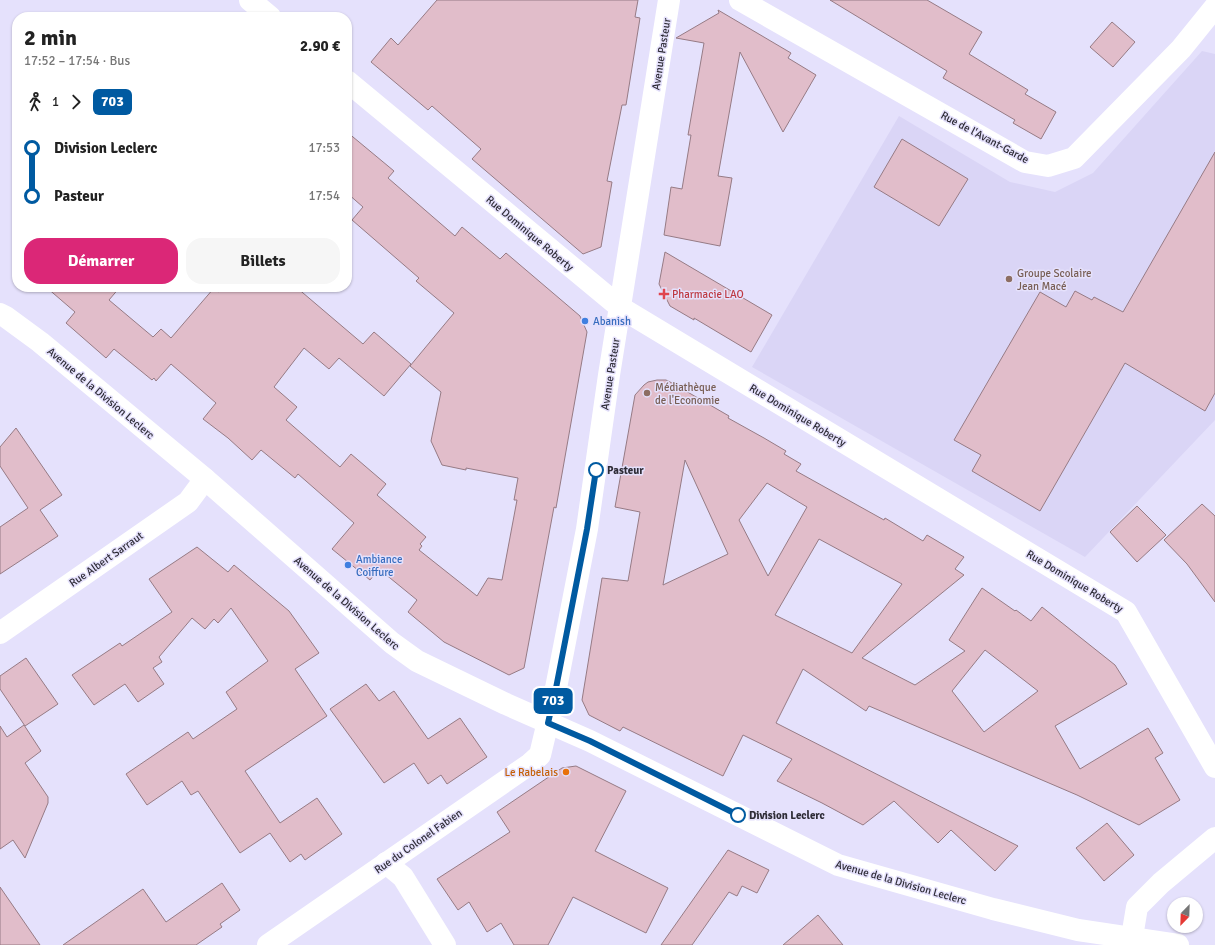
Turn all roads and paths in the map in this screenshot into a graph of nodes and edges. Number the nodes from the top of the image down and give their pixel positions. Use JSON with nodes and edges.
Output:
{"nodes":[{"id":1,"x":250,"y":0,"type":"edge"},
{"id":2,"x":669,"y":0,"type":"edge"},
{"id":3,"x":740,"y":0,"type":"edge"},
{"id":4,"x":264,"y":12,"type":"edge"},
{"id":5,"x":1213,"y":13,"type":"edge"},
{"id":6,"x":352,"y":85,"type":"edge"},
{"id":7,"x":621,"y":308,"type":"junction"},
{"id":8,"x":0,"y":314,"type":"edge"},
{"id":9,"x":205,"y":479,"type":"junction"},
{"id":10,"x":0,"y":633,"type":"edge"},
{"id":11,"x":548,"y":723,"type":"junction"},
{"id":12,"x":1215,"y":767,"type":"edge"},
{"id":13,"x":1215,"y":838,"type":"edge"},
{"id":14,"x":386,"y":863,"type":"junction"},
{"id":15,"x":1132,"y":937,"type":"junction"},
{"id":16,"x":268,"y":945,"type":"edge"},
{"id":17,"x":445,"y":945,"type":"edge"},
{"id":18,"x":1178,"y":945,"type":"edge"}],
"edges":[{"from":1,"to":4,"type":"street"},
{"from":2,"to":7,"type":"street","name":"Avenue Pasteur"},
{"from":3,"to":5,"type":"street","name":"Rue de l'Avant-Garde"},
{"from":6,"to":7,"type":"street","name":"Rue Dominique Roberty"},
{"from":7,"to":11,"type":"street","name":"Avenue Pasteur"},
{"from":7,"to":12,"type":"street","name":"Rue Dominique Roberty"},
{"from":8,"to":9,"type":"street","name":"Avenue de la Division Leclerc"},
{"from":9,"to":10,"type":"street","name":"Rue Albert Sarraut"},
{"from":9,"to":11,"type":"street","name":"Avenue de la Division Leclerc"},
{"from":11,"to":14,"type":"street","name":"Rue du Colonel Fabien"},
{"from":11,"to":15,"type":"street","name":"Avenue de la Division Leclerc"},
{"from":13,"to":15,"type":"street"},
{"from":14,"to":16,"type":"street","name":"Rue du Colonel Fabien"},
{"from":14,"to":17,"type":"street"},
{"from":15,"to":18,"type":"street","name":"Avenue de la Division Leclerc"}]}
